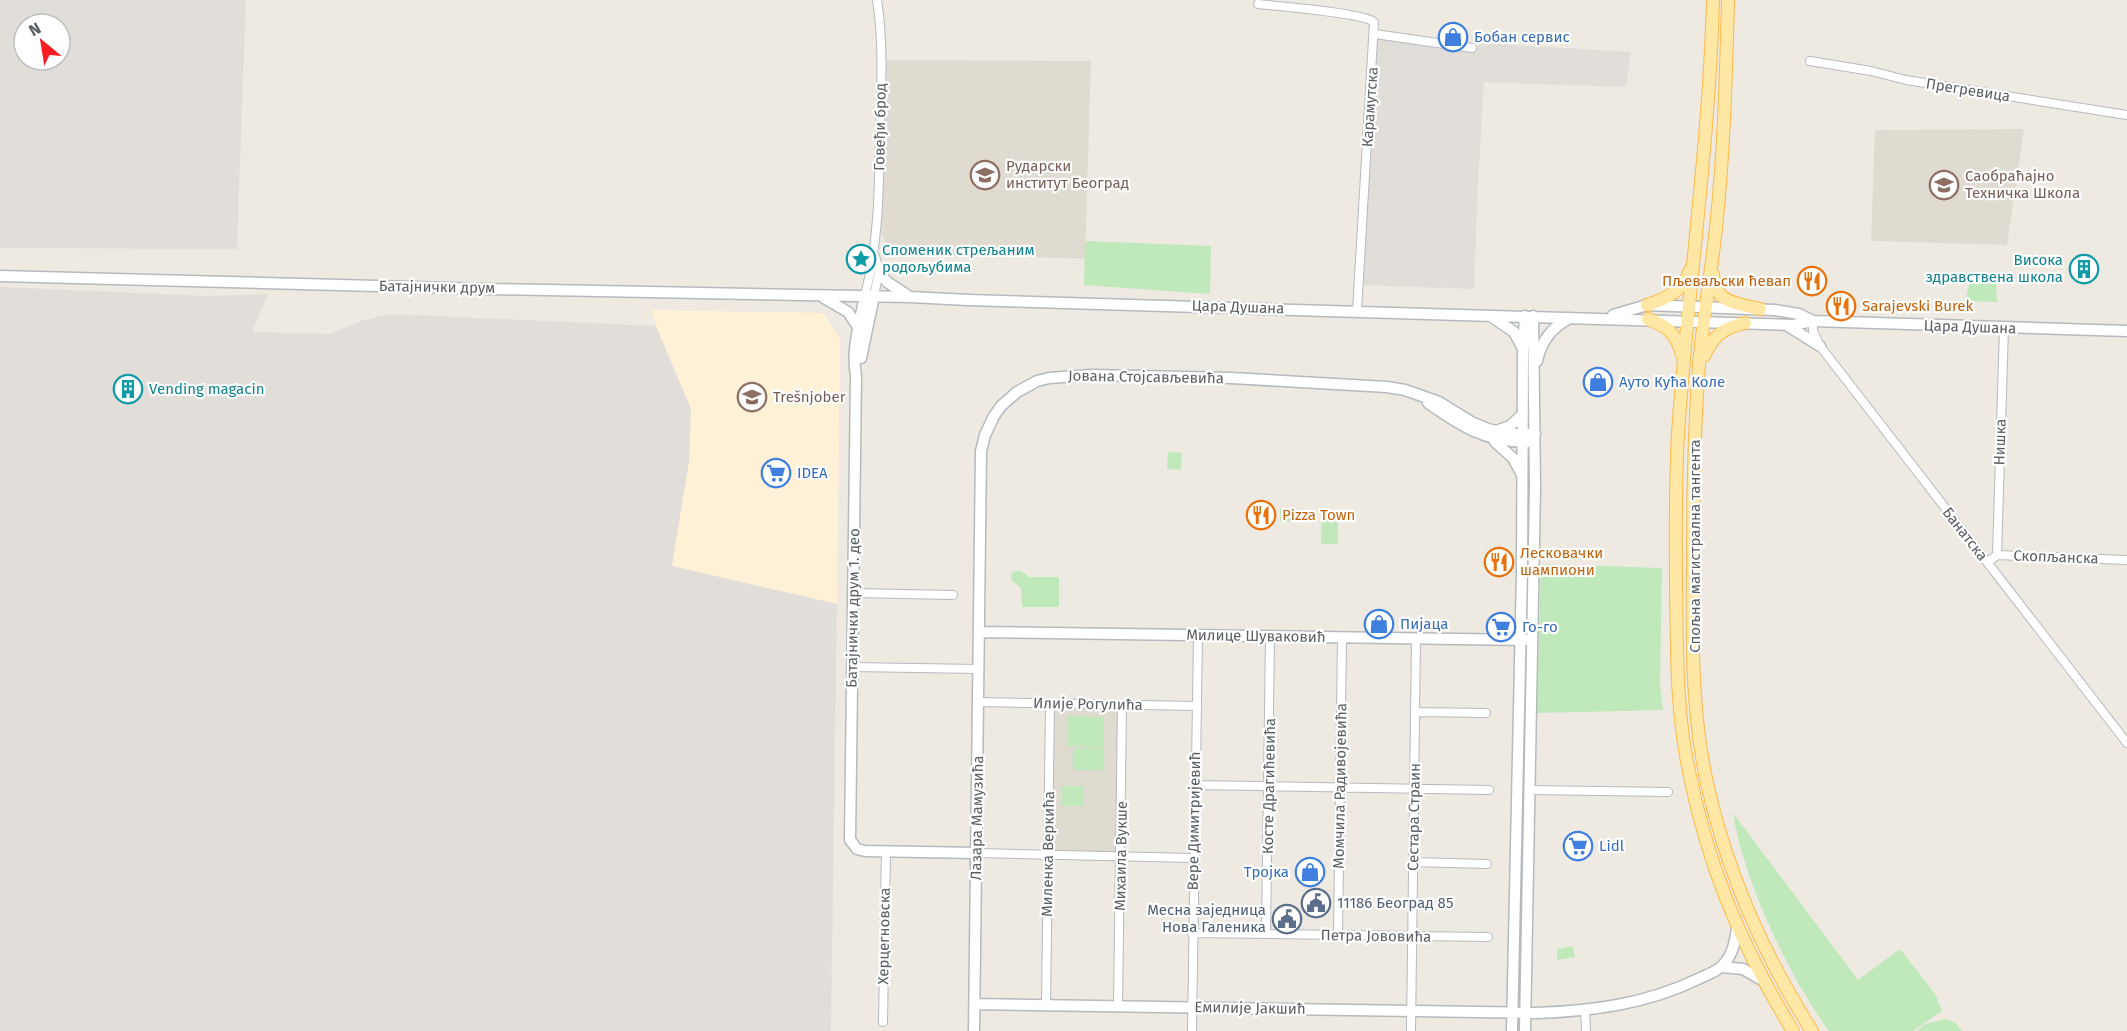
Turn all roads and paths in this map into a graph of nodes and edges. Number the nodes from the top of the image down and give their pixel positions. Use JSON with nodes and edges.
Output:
{"nodes":[{"id":1,"x":877,"y":0,"type":"edge"},
{"id":2,"x":1713,"y":0,"type":"edge"},
{"id":3,"x":1728,"y":0,"type":"edge"},
{"id":4,"x":1258,"y":4,"type":"dead end"},
{"id":5,"x":1375,"y":34,"type":"junction"},
{"id":6,"x":1472,"y":48,"type":"dead end"},
{"id":7,"x":1810,"y":61,"type":"dead end"},
{"id":8,"x":2127,"y":115,"type":"edge"},
{"id":9,"x":875,"y":254,"type":"junction"},
{"id":10,"x":1695,"y":255,"type":"junction"},
{"id":11,"x":1712,"y":255,"type":"junction"},
{"id":12,"x":879,"y":271,"type":"junction"},
{"id":13,"x":0,"y":276,"type":"edge"},
{"id":14,"x":818,"y":296,"type":"junction"},
{"id":15,"x":870,"y":296,"type":"junction"},
{"id":16,"x":910,"y":297,"type":"junction"},
{"id":17,"x":1647,"y":305,"type":"junction"},
{"id":18,"x":1689,"y":307,"type":"junction"},
{"id":19,"x":1705,"y":307,"type":"junction"},
{"id":20,"x":1760,"y":309,"type":"junction"},
{"id":21,"x":1357,"y":311,"type":"junction"},
{"id":22,"x":1489,"y":316,"type":"junction"},
{"id":23,"x":1529,"y":316,"type":"junction"},
{"id":24,"x":1571,"y":317,"type":"junction"},
{"id":25,"x":1601,"y":318,"type":"junction"},
{"id":26,"x":1648,"y":319,"type":"junction"},
{"id":27,"x":868,"y":321,"type":"junction"},
{"id":28,"x":1688,"y":321,"type":"junction"},
{"id":29,"x":1704,"y":321,"type":"junction"},
{"id":30,"x":1813,"y":321,"type":"junction"},
{"id":31,"x":1745,"y":323,"type":"junction"},
{"id":32,"x":1782,"y":324,"type":"junction"},
{"id":33,"x":858,"y":327,"type":"junction"},
{"id":34,"x":2004,"y":328,"type":"junction"},
{"id":35,"x":2127,"y":332,"type":"edge"},
{"id":36,"x":1820,"y":346,"type":"junction"},
{"id":37,"x":1523,"y":351,"type":"junction"},
{"id":38,"x":1684,"y":363,"type":"junction"},
{"id":39,"x":1699,"y":365,"type":"junction"},
{"id":40,"x":856,"y":376,"type":"junction"},
{"id":41,"x":1535,"y":376,"type":"junction"},
{"id":42,"x":1523,"y":414,"type":"junction"},
{"id":43,"x":1491,"y":434,"type":"junction"},
{"id":44,"x":1529,"y":438,"type":"junction"},
{"id":45,"x":1523,"y":478,"type":"junction"},
{"id":46,"x":1997,"y":555,"type":"junction"},
{"id":47,"x":1676,"y":556,"type":"junction"},
{"id":48,"x":1693,"y":556,"type":"junction"},
{"id":49,"x":2127,"y":560,"type":"edge"},
{"id":50,"x":1988,"y":562,"type":"junction"},
{"id":51,"x":853,"y":593,"type":"junction"},
{"id":52,"x":953,"y":595,"type":"dead end"},
{"id":53,"x":980,"y":632,"type":"junction"},
{"id":54,"x":1198,"y":636,"type":"junction"},
{"id":55,"x":1270,"y":637,"type":"junction"},
{"id":56,"x":1342,"y":638,"type":"junction"},
{"id":57,"x":1416,"y":638,"type":"junction"},
{"id":58,"x":1520,"y":640,"type":"junction"},
{"id":59,"x":1532,"y":640,"type":"junction"},
{"id":60,"x":852,"y":667,"type":"junction"},
{"id":61,"x":979,"y":669,"type":"junction"},
{"id":62,"x":979,"y":702,"type":"junction"},
{"id":63,"x":1050,"y":704,"type":"junction"},
{"id":64,"x":1122,"y":705,"type":"junction"},
{"id":65,"x":1197,"y":706,"type":"junction"},
{"id":66,"x":1416,"y":712,"type":"junction"},
{"id":67,"x":1486,"y":713,"type":"dead end"},
{"id":68,"x":2127,"y":743,"type":"edge"},
{"id":69,"x":1195,"y":785,"type":"junction"},
{"id":70,"x":1269,"y":787,"type":"junction"},
{"id":71,"x":1341,"y":788,"type":"junction"},
{"id":72,"x":1414,"y":789,"type":"junction"},
{"id":73,"x":1489,"y":790,"type":"dead end"},
{"id":74,"x":1530,"y":790,"type":"junction"},
{"id":75,"x":1668,"y":792,"type":"dead end"},
{"id":76,"x":886,"y":851,"type":"junction"},
{"id":77,"x":977,"y":853,"type":"junction"},
{"id":78,"x":1049,"y":855,"type":"junction"},
{"id":79,"x":1121,"y":856,"type":"junction"},
{"id":80,"x":1193,"y":858,"type":"junction"},
{"id":81,"x":1413,"y":862,"type":"junction"},
{"id":82,"x":1487,"y":864,"type":"dead end"},
{"id":83,"x":1737,"y":928,"type":"junction"},
{"id":84,"x":1192,"y":933,"type":"junction"},
{"id":85,"x":1266,"y":934,"type":"junction"},
{"id":86,"x":1338,"y":935,"type":"junction"},
{"id":87,"x":1412,"y":936,"type":"junction"},
{"id":88,"x":1488,"y":937,"type":"dead end"},
{"id":89,"x":1722,"y":967,"type":"junction"},
{"id":90,"x":1762,"y":980,"type":"junction"},
{"id":91,"x":975,"y":1004,"type":"junction"},
{"id":92,"x":1046,"y":1005,"type":"junction"},
{"id":93,"x":1118,"y":1006,"type":"junction"},
{"id":94,"x":1192,"y":1007,"type":"junction"},
{"id":95,"x":1585,"y":1010,"type":"junction"},
{"id":96,"x":1411,"y":1011,"type":"junction"},
{"id":97,"x":1512,"y":1012,"type":"junction"},
{"id":98,"x":1526,"y":1013,"type":"junction"},
{"id":99,"x":883,"y":1022,"type":"dead end"},
{"id":100,"x":974,"y":1031,"type":"edge"},
{"id":101,"x":1192,"y":1031,"type":"edge"},
{"id":102,"x":1411,"y":1031,"type":"edge"},
{"id":103,"x":1512,"y":1031,"type":"edge"},
{"id":104,"x":1526,"y":1031,"type":"edge"},
{"id":105,"x":1586,"y":1031,"type":"edge"},
{"id":106,"x":1793,"y":1031,"type":"edge"},
{"id":107,"x":1812,"y":1031,"type":"edge"}],
"edges":[{"from":1,"to":9,"type":"street","name":"Говеђи брод"},
{"from":2,"to":10,"type":"main road","name":"Спољна магистрална тангента"},
{"from":3,"to":11,"type":"main road","name":"Спољна магистрална тангента"},
{"from":4,"to":5,"type":"street"},
{"from":5,"to":6,"type":"street"},
{"from":5,"to":21,"type":"street","name":"Карамутска"},
{"from":7,"to":8,"type":"street","name":"Прегревица"},
{"from":9,"to":12,"type":"street"},
{"from":9,"to":15,"type":"street"},
{"from":10,"to":17,"type":"main road"},
{"from":10,"to":18,"type":"main road","name":"Спољна магистрална тангента"},
{"from":11,"to":19,"type":"main road","name":"Спољна магистрална тангента"},
{"from":11,"to":20,"type":"main road"},
{"from":12,"to":15,"type":"street"},
{"from":12,"to":16,"type":"main road"},
{"from":13,"to":14,"type":"main road","name":"Батајнички друм"},
{"from":14,"to":15,"type":"main road","name":"Батајнички друм"},
{"from":14,"to":33,"type":"main road"},
{"from":15,"to":16,"type":"main road","name":"Цара Душана"},
{"from":15,"to":27,"type":"main road","name":"Батајнички друм 1. део"},
{"from":15,"to":33,"type":"main road","name":"Батајнички друм 1. део"},
{"from":16,"to":21,"type":"main road","name":"Цара Душана"},
{"from":16,"to":27,"type":"main road"},
{"from":17,"to":18,"type":"main road","name":"Цара Душана"},
{"from":17,"to":25,"type":"main road","name":"Цара Душана"},
{"from":18,"to":19,"type":"main road","name":"Цара Душана"},
{"from":18,"to":28,"type":"main road","name":"Спољна магистрална тангента"},
{"from":19,"to":20,"type":"main road","name":"Цара Душана"},
{"from":19,"to":29,"type":"main road","name":"Спољна магистрална тангента"},
{"from":20,"to":30,"type":"main road","name":"Цара Душана"},
{"from":21,"to":22,"type":"main road","name":"Цара Душана"},
{"from":22,"to":23,"type":"main road","name":"Цара Душана"},
{"from":22,"to":37,"type":"main road"},
{"from":23,"to":24,"type":"main road","name":"Цара Душана"},
{"from":23,"to":37,"type":"main road"},
{"from":23,"to":41,"type":"main road"},
{"from":24,"to":25,"type":"main road","name":"Цара Душана"},
{"from":24,"to":41,"type":"main road"},
{"from":25,"to":26,"type":"main road","name":"Цара Душана"},
{"from":26,"to":28,"type":"main road","name":"Цара Душана"},
{"from":26,"to":38,"type":"main road"},
{"from":27,"to":40,"type":"main road","name":"Батајнички друм 1. део"},
{"from":28,"to":29,"type":"main road","name":"Цара Душана"},
{"from":28,"to":38,"type":"main road","name":"Спољна магистрална тангента"},
{"from":29,"to":31,"type":"main road","name":"Цара Душана"},
{"from":29,"to":39,"type":"main road","name":"Спољна магистрална тангента"},
{"from":30,"to":32,"type":"main road","name":"Цара Душана"},
{"from":30,"to":34,"type":"main road","name":"Цара Душана"},
{"from":30,"to":36,"type":"street","name":"Банатска"},
{"from":31,"to":32,"type":"main road","name":"Цара Душана"},
{"from":31,"to":39,"type":"main road"},
{"from":32,"to":36,"type":"main road"},
{"from":33,"to":40,"type":"main road","name":"Батајнички друм 1. део"},
{"from":34,"to":35,"type":"main road","name":"Цара Душана"},
{"from":34,"to":46,"type":"street","name":"Нишка"},
{"from":36,"to":50,"type":"street","name":"Банатска"},
{"from":37,"to":42,"type":"main road"},
{"from":38,"to":47,"type":"main road","name":"Спољна магистрална тангента"},
{"from":39,"to":48,"type":"main road","name":"Спољна магистрална тангента"},
{"from":40,"to":51,"type":"main road","name":"Батајнички друм 1. део"},
{"from":41,"to":44,"type":"main road"},
{"from":42,"to":43,"type":"main road"},
{"from":42,"to":44,"type":"main road"},
{"from":43,"to":44,"type":"main road","name":"Јована Стојсављевића"},
{"from":43,"to":45,"type":"main road"},
{"from":43,"to":53,"type":"main road","name":"Јована Стојсављевића"},
{"from":44,"to":45,"type":"main road"},
{"from":44,"to":59,"type":"main road"},
{"from":45,"to":58,"type":"main road"},
{"from":46,"to":49,"type":"street","name":"Скопљанска"},
{"from":46,"to":50,"type":"street","name":"Скопљанска"},
{"from":47,"to":48,"type":"main road"},
{"from":47,"to":83,"type":"main road","name":"Спољна магистрална тангента"},
{"from":48,"to":107,"type":"main road","name":"Спољна магистрална тангента"},
{"from":50,"to":68,"type":"street","name":"Банатска"},
{"from":51,"to":52,"type":"street"},
{"from":51,"to":60,"type":"main road","name":"Батајнички друм 1. део"},
{"from":53,"to":54,"type":"main road","name":"Милице Шуваковић"},
{"from":53,"to":61,"type":"main road","name":"Лазара Мамузића"},
{"from":54,"to":55,"type":"main road","name":"Милице Шуваковић"},
{"from":54,"to":65,"type":"street","name":"Вере Димитријевић"},
{"from":55,"to":56,"type":"main road","name":"Милице Шуваковић"},
{"from":55,"to":70,"type":"street","name":"Косте Драгићевића"},
{"from":56,"to":57,"type":"main road","name":"Милице Шуваковић"},
{"from":56,"to":71,"type":"street","name":"Момчила Радивојевића"},
{"from":57,"to":58,"type":"main road","name":"Милице Шуваковић"},
{"from":57,"to":66,"type":"street","name":"Сестара Страин"},
{"from":58,"to":59,"type":"main road","name":"Милице Шуваковић"},
{"from":58,"to":97,"type":"main road"},
{"from":59,"to":74,"type":"main road"},
{"from":60,"to":61,"type":"street"},
{"from":60,"to":76,"type":"main road","name":"Батајнички друм 1. део"},
{"from":61,"to":62,"type":"main road","name":"Лазара Мамузића"},
{"from":62,"to":63,"type":"street","name":"Илије Рогулића"},
{"from":62,"to":77,"type":"main road","name":"Лазара Мамузића"},
{"from":63,"to":64,"type":"street","name":"Илије Рогулића"},
{"from":63,"to":78,"type":"street","name":"Миленка Веркића"},
{"from":64,"to":65,"type":"street","name":"Илије Рогулића"},
{"from":64,"to":79,"type":"street","name":"Михаила Вукше"},
{"from":65,"to":69,"type":"street","name":"Вере Димитријевић"},
{"from":66,"to":67,"type":"street"},
{"from":66,"to":72,"type":"street","name":"Сестара Страин"},
{"from":69,"to":70,"type":"street"},
{"from":69,"to":80,"type":"street","name":"Вере Димитријевић"},
{"from":70,"to":71,"type":"street"},
{"from":70,"to":85,"type":"street","name":"Косте Драгићевића"},
{"from":71,"to":72,"type":"street"},
{"from":71,"to":86,"type":"street","name":"Момчила Радивојевића"},
{"from":72,"to":73,"type":"street"},
{"from":72,"to":81,"type":"street","name":"Сестара Страин"},
{"from":74,"to":75,"type":"street"},
{"from":74,"to":98,"type":"main road"},
{"from":76,"to":77,"type":"main road"},
{"from":76,"to":99,"type":"street","name":"Херцегновска"},
{"from":77,"to":78,"type":"street"},
{"from":77,"to":91,"type":"main road","name":"Лазара Мамузића"},
{"from":78,"to":79,"type":"street"},
{"from":78,"to":92,"type":"street","name":"Миленка Веркића"},
{"from":79,"to":80,"type":"street"},
{"from":79,"to":93,"type":"street","name":"Михаила Вукше"},
{"from":80,"to":84,"type":"street","name":"Вере Димитријевић"},
{"from":81,"to":82,"type":"street"},
{"from":81,"to":87,"type":"street","name":"Сестара Страин"},
{"from":83,"to":89,"type":"main road"},
{"from":83,"to":90,"type":"main road","name":"Спољна магистрална тангента"},
{"from":84,"to":85,"type":"street","name":"Петра Јововића"},
{"from":84,"to":94,"type":"street","name":"Вере Димитријевић"},
{"from":85,"to":86,"type":"street","name":"Петра Јововића"},
{"from":86,"to":87,"type":"street","name":"Петра Јововића"},
{"from":87,"to":88,"type":"street","name":"Петра Јововића"},
{"from":87,"to":96,"type":"street","name":"Сестара Страин"},
{"from":89,"to":90,"type":"main road"},
{"from":89,"to":95,"type":"main road","name":"Емилије Јакшић"},
{"from":90,"to":106,"type":"main road","name":"Спољна магистрална тангента"},
{"from":91,"to":92,"type":"main road","name":"Емилије Јакшић"},
{"from":91,"to":100,"type":"main road","name":"Лазара Мамузића"},
{"from":92,"to":93,"type":"main road","name":"Емилије Јакшић"},
{"from":93,"to":94,"type":"main road","name":"Емилије Јакшић"},
{"from":94,"to":96,"type":"main road","name":"Емилије Јакшић"},
{"from":94,"to":101,"type":"street","name":"Вере Димитријевић"},
{"from":95,"to":98,"type":"main road","name":"Емилије Јакшић"},
{"from":95,"to":105,"type":"street"},
{"from":96,"to":97,"type":"main road","name":"Емилије Јакшић"},
{"from":96,"to":102,"type":"street","name":"Сестара Страин"},
{"from":97,"to":98,"type":"main road","name":"Емилије Јакшић"},
{"from":97,"to":103,"type":"main road"},
{"from":98,"to":104,"type":"main road"}]}
